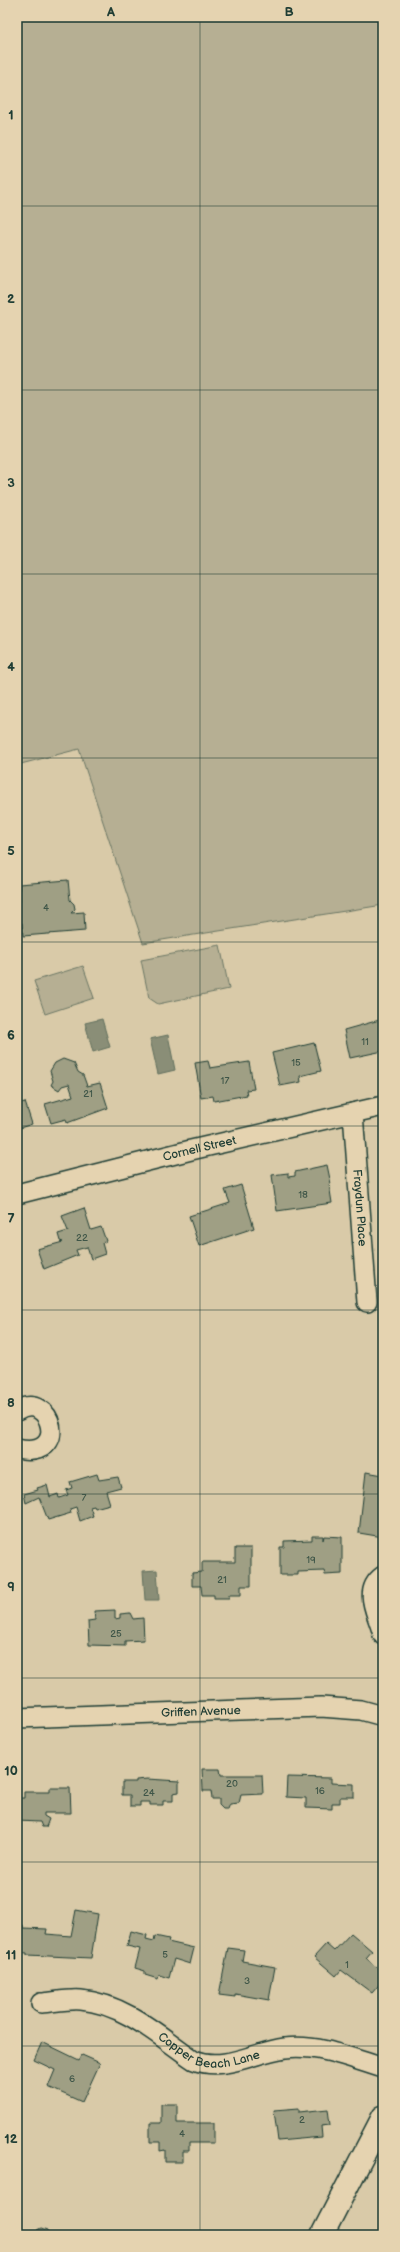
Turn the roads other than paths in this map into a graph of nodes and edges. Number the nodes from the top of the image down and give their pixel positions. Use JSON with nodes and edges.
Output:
{"nodes":[{"id":1,"x":383,"y":1106,"type":"edge"},
{"id":2,"x":353,"y":1113,"type":"junction"},
{"id":3,"x":17,"y":1194,"type":"edge"},
{"id":4,"x":367,"y":1302,"type":"dead end"},
{"id":5,"x":17,"y":1411,"type":"edge"},
{"id":6,"x":17,"y":1449,"type":"edge"},
{"id":7,"x":383,"y":1576,"type":"edge"},
{"id":8,"x":383,"y":1634,"type":"edge"},
{"id":9,"x":383,"y":1716,"type":"edge"},
{"id":10,"x":17,"y":1718,"type":"edge"},
{"id":11,"x":41,"y":2003,"type":"dead end"},
{"id":12,"x":383,"y":2068,"type":"edge"},
{"id":13,"x":383,"y":2117,"type":"edge"},
{"id":14,"x":322,"y":2235,"type":"edge"}],
"edges":[{"from":1,"to":2,"type":"street","name":"Cornell Street"},
{"from":2,"to":3,"type":"street","name":"Cornell Street"},
{"from":2,"to":4,"type":"street","name":"Fraydun Place"},
{"from":5,"to":6,"type":"street"},
{"from":7,"to":8,"type":"street"},
{"from":9,"to":10,"type":"street","name":"Griffen Avenue"},
{"from":11,"to":12,"type":"street","name":"Copper Beach Lane"},
{"from":13,"to":14,"type":"main road"}]}
